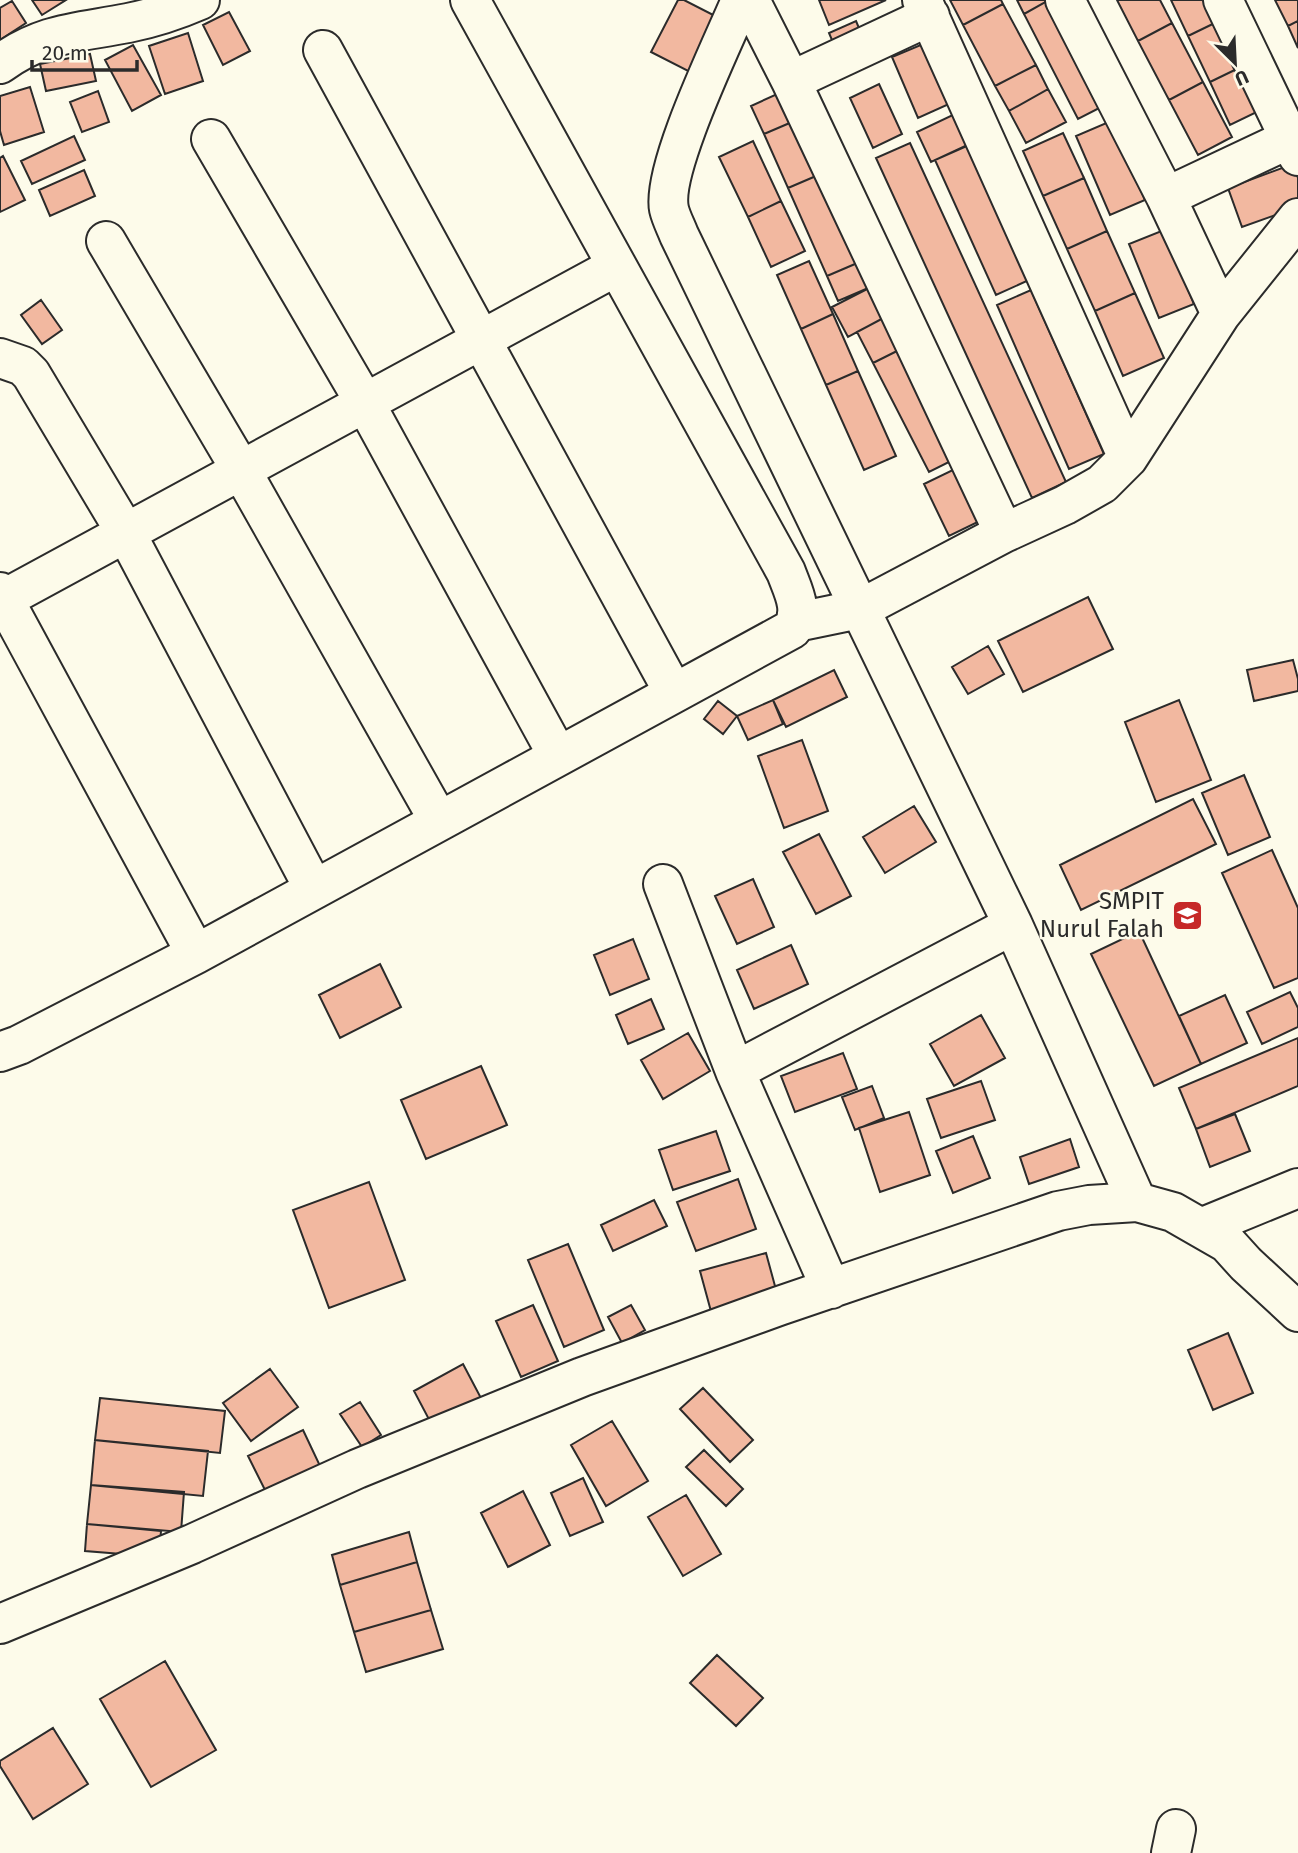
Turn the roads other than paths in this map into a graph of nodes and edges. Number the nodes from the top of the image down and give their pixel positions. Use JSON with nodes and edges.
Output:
{"nodes":[{"id":1,"x":200,"y":0,"type":"edge"},
{"id":2,"x":470,"y":0,"type":"edge"},
{"id":3,"x":741,"y":0,"type":"edge"},
{"id":4,"x":751,"y":0,"type":"edge"},
{"id":5,"x":1065,"y":0,"type":"edge"},
{"id":6,"x":1223,"y":0,"type":"edge"},
{"id":7,"x":926,"y":8,"type":"edge"},
{"id":8,"x":323,"y":50,"type":"dead end"},
{"id":9,"x":0,"y":64,"type":"edge"},
{"id":10,"x":791,"y":81,"type":"junction"},
{"id":11,"x":211,"y":139,"type":"dead end"},
{"id":12,"x":1294,"y":147,"type":"edge"},
{"id":13,"x":1166,"y":197,"type":"junction"},
{"id":14,"x":1298,"y":218,"type":"edge"},
{"id":15,"x":106,"y":241,"type":"dead end"},
{"id":16,"x":617,"y":266,"type":"junction"},
{"id":17,"x":1221,"y":314,"type":"junction"},
{"id":18,"x":482,"y":339,"type":"junction"},
{"id":19,"x":0,"y":358,"type":"edge"},
{"id":20,"x":365,"y":403,"type":"junction"},
{"id":21,"x":1128,"y":458,"type":"junction"},
{"id":22,"x":242,"y":470,"type":"junction"},
{"id":23,"x":126,"y":533,"type":"junction"},
{"id":24,"x":1004,"y":533,"type":"junction"},
{"id":25,"x":2,"y":596,"type":"edge"},
{"id":26,"x":860,"y":609,"type":"junction"},
{"id":27,"x":797,"y":622,"type":"junction"},
{"id":28,"x":674,"y":693,"type":"junction"},
{"id":29,"x":558,"y":756,"type":"junction"},
{"id":30,"x":439,"y":821,"type":"junction"},
{"id":31,"x":663,"y":884,"type":"dead end"},
{"id":32,"x":314,"y":889,"type":"junction"},
{"id":33,"x":1013,"y":925,"type":"junction"},
{"id":34,"x":196,"y":954,"type":"junction"},
{"id":35,"x":0,"y":1052,"type":"edge"},
{"id":36,"x":735,"y":1071,"type":"junction"},
{"id":37,"x":1298,"y":1188,"type":"edge"},
{"id":38,"x":1137,"y":1202,"type":"junction"},
{"id":39,"x":1203,"y":1227,"type":"junction"},
{"id":40,"x":831,"y":1289,"type":"junction"},
{"id":41,"x":1298,"y":1312,"type":"edge"},
{"id":42,"x":0,"y":1624,"type":"edge"}],
"edges":[{"from":1,"to":9,"type":"street"},
{"from":2,"to":16,"type":"street"},
{"from":3,"to":26,"type":"street"},
{"from":4,"to":10,"type":"street"},
{"from":5,"to":13,"type":"street"},
{"from":6,"to":12,"type":"street"},
{"from":7,"to":10,"type":"street"},
{"from":7,"to":21,"type":"street"},
{"from":8,"to":18,"type":"street"},
{"from":10,"to":24,"type":"street"},
{"from":11,"to":20,"type":"street"},
{"from":12,"to":13,"type":"street"},
{"from":13,"to":17,"type":"street"},
{"from":14,"to":17,"type":"street"},
{"from":15,"to":22,"type":"street"},
{"from":16,"to":18,"type":"street"},
{"from":16,"to":27,"type":"street"},
{"from":17,"to":21,"type":"street"},
{"from":18,"to":20,"type":"street"},
{"from":18,"to":28,"type":"street"},
{"from":19,"to":23,"type":"street"},
{"from":20,"to":22,"type":"street"},
{"from":20,"to":29,"type":"street"},
{"from":21,"to":24,"type":"street"},
{"from":22,"to":23,"type":"street"},
{"from":22,"to":30,"type":"street"},
{"from":23,"to":25,"type":"street"},
{"from":23,"to":32,"type":"street"},
{"from":24,"to":26,"type":"street"},
{"from":25,"to":34,"type":"street"},
{"from":26,"to":27,"type":"street"},
{"from":26,"to":33,"type":"street"},
{"from":27,"to":28,"type":"street"},
{"from":28,"to":29,"type":"street"},
{"from":29,"to":30,"type":"street"},
{"from":30,"to":32,"type":"street"},
{"from":31,"to":36,"type":"street"},
{"from":32,"to":34,"type":"street"},
{"from":33,"to":36,"type":"street"},
{"from":33,"to":38,"type":"street"},
{"from":34,"to":35,"type":"street"},
{"from":36,"to":40,"type":"street"},
{"from":37,"to":39,"type":"street"},
{"from":38,"to":39,"type":"street"},
{"from":38,"to":40,"type":"street"},
{"from":39,"to":41,"type":"street"},
{"from":40,"to":42,"type":"street"}]}
